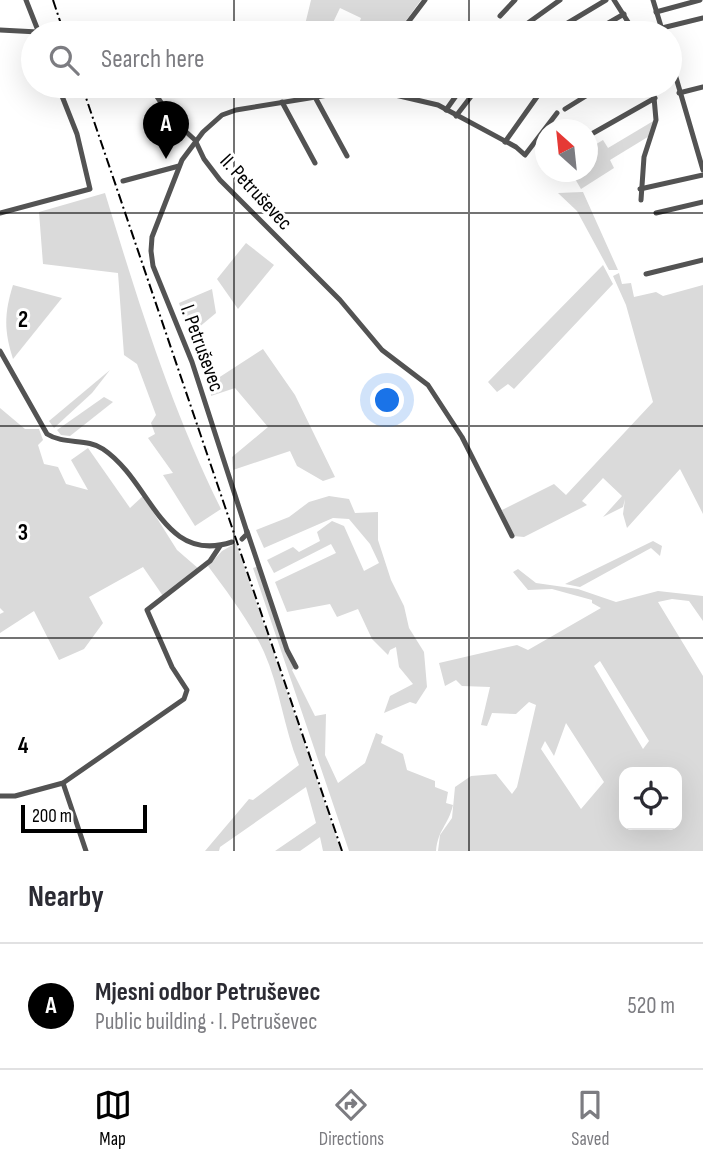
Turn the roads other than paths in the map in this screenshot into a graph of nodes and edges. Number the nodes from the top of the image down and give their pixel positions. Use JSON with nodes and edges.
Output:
{"nodes":[{"id":1,"x":26,"y":0,"type":"edge"},
{"id":2,"x":425,"y":0,"type":"edge"},
{"id":3,"x":515,"y":0,"type":"edge"},
{"id":4,"x":560,"y":0,"type":"edge"},
{"id":5,"x":606,"y":0,"type":"edge"},
{"id":6,"x":614,"y":0,"type":"edge"},
{"id":7,"x":653,"y":0,"type":"edge"},
{"id":8,"x":701,"y":0,"type":"edge"},
{"id":9,"x":656,"y":12,"type":"junction"},
{"id":10,"x":624,"y":14,"type":"junction"},
{"id":11,"x":500,"y":16,"type":"dead end"},
{"id":12,"x":703,"y":18,"type":"edge"},
{"id":13,"x":34,"y":21,"type":"edge"},
{"id":14,"x":409,"y":21,"type":"edge"},
{"id":15,"x":531,"y":21,"type":"edge"},
{"id":16,"x":571,"y":21,"type":"edge"},
{"id":17,"x":612,"y":21,"type":"edge"},
{"id":18,"x":628,"y":21,"type":"edge"},
{"id":19,"x":659,"y":21,"type":"edge"},
{"id":20,"x":682,"y":25,"type":"edge"},
{"id":21,"x":0,"y":30,"type":"edge"},
{"id":22,"x":21,"y":31,"type":"edge"},
{"id":23,"x":703,"y":87,"type":"edge"},
{"id":24,"x":682,"y":92,"type":"edge"},
{"id":25,"x":63,"y":98,"type":"edge"},
{"id":26,"x":158,"y":98,"type":"edge"},
{"id":27,"x":308,"y":98,"type":"edge"},
{"id":28,"x":316,"y":98,"type":"edge"},
{"id":29,"x":414,"y":98,"type":"edge"},
{"id":30,"x":454,"y":98,"type":"edge"},
{"id":31,"x":470,"y":98,"type":"edge"},
{"id":32,"x":536,"y":98,"type":"edge"},
{"id":33,"x":583,"y":98,"type":"edge"},
{"id":34,"x":655,"y":98,"type":"joint"},
{"id":35,"x":681,"y":98,"type":"edge"},
{"id":36,"x":282,"y":102,"type":"junction"},
{"id":37,"x":565,"y":109,"type":"dead end"},
{"id":38,"x":446,"y":110,"type":"junction"},
{"id":39,"x":557,"y":113,"type":"dead end"},
{"id":40,"x":456,"y":116,"type":"junction"},
{"id":41,"x":598,"y":130,"type":"edge"},
{"id":42,"x":195,"y":140,"type":"junction"},
{"id":43,"x":505,"y":142,"type":"junction"},
{"id":44,"x":347,"y":156,"type":"dead end"},
{"id":45,"x":701,"y":158,"type":"edge"},
{"id":46,"x":315,"y":163,"type":"dead end"},
{"id":47,"x":178,"y":166,"type":"junction"},
{"id":48,"x":703,"y":173,"type":"edge"},
{"id":49,"x":124,"y":181,"type":"dead end"},
{"id":50,"x":640,"y":189,"type":"junction"},
{"id":51,"x":640,"y":200,"type":"dead end"},
{"id":52,"x":703,"y":202,"type":"edge"},
{"id":53,"x":656,"y":213,"type":"dead end"},
{"id":54,"x":0,"y":214,"type":"edge"},
{"id":55,"x":703,"y":260,"type":"edge"},
{"id":56,"x":646,"y":274,"type":"dead end"},
{"id":57,"x":0,"y":351,"type":"edge"},
{"id":58,"x":247,"y":531,"type":"junction"},
{"id":59,"x":512,"y":536,"type":"dead end"},
{"id":60,"x":242,"y":539,"type":"dead end"},
{"id":61,"x":232,"y":542,"type":"dead end"},
{"id":62,"x":220,"y":546,"type":"junction"},
{"id":63,"x":296,"y":667,"type":"dead end"},
{"id":64,"x":64,"y":783,"type":"junction"},
{"id":65,"x":0,"y":796,"type":"edge"},
{"id":66,"x":86,"y":851,"type":"edge"}],
"edges":[{"from":1,"to":13,"type":"street"},
{"from":2,"to":14,"type":"street"},
{"from":3,"to":11,"type":"street"},
{"from":4,"to":15,"type":"street"},
{"from":5,"to":16,"type":"street"},
{"from":6,"to":10,"type":"street"},
{"from":7,"to":9,"type":"street"},
{"from":8,"to":9,"type":"street"},
{"from":9,"to":19,"type":"street"},
{"from":10,"to":17,"type":"street"},
{"from":10,"to":18,"type":"street"},
{"from":12,"to":20,"type":"street"},
{"from":21,"to":22,"type":"street"},
{"from":23,"to":24,"type":"street"},
{"from":25,"to":54,"type":"street"},
{"from":26,"to":42,"type":"street","name":"II. Petruševec"},
{"from":27,"to":36,"type":"street","name":"I. Petruševec"},
{"from":28,"to":44,"type":"street"},
{"from":29,"to":38,"type":"street"},
{"from":30,"to":38,"type":"street"},
{"from":31,"to":40,"type":"street"},
{"from":32,"to":43,"type":"street"},
{"from":33,"to":37,"type":"street"},
{"from":34,"to":41,"type":"street"},
{"from":34,"to":50,"type":"street"},
{"from":35,"to":45,"type":"street"},
{"from":36,"to":42,"type":"street","name":"I. Petruševec"},
{"from":36,"to":46,"type":"street"},
{"from":38,"to":40,"type":"street"},
{"from":39,"to":43,"type":"street"},
{"from":40,"to":43,"type":"street"},
{"from":42,"to":47,"type":"street","name":"I. Petruševec"},
{"from":42,"to":59,"type":"street","name":"II. Petruševec"},
{"from":45,"to":48,"type":"street"},
{"from":47,"to":49,"type":"street"},
{"from":47,"to":58,"type":"street","name":"I. Petruševec"},
{"from":48,"to":50,"type":"street"},
{"from":50,"to":51,"type":"street"},
{"from":52,"to":53,"type":"street"},
{"from":55,"to":56,"type":"street"},
{"from":57,"to":62,"type":"street"},
{"from":58,"to":60,"type":"street"},
{"from":58,"to":63,"type":"street","name":"I. Petruševec"},
{"from":61,"to":62,"type":"street"},
{"from":62,"to":64,"type":"street"},
{"from":64,"to":65,"type":"street"},
{"from":64,"to":66,"type":"street"}]}
